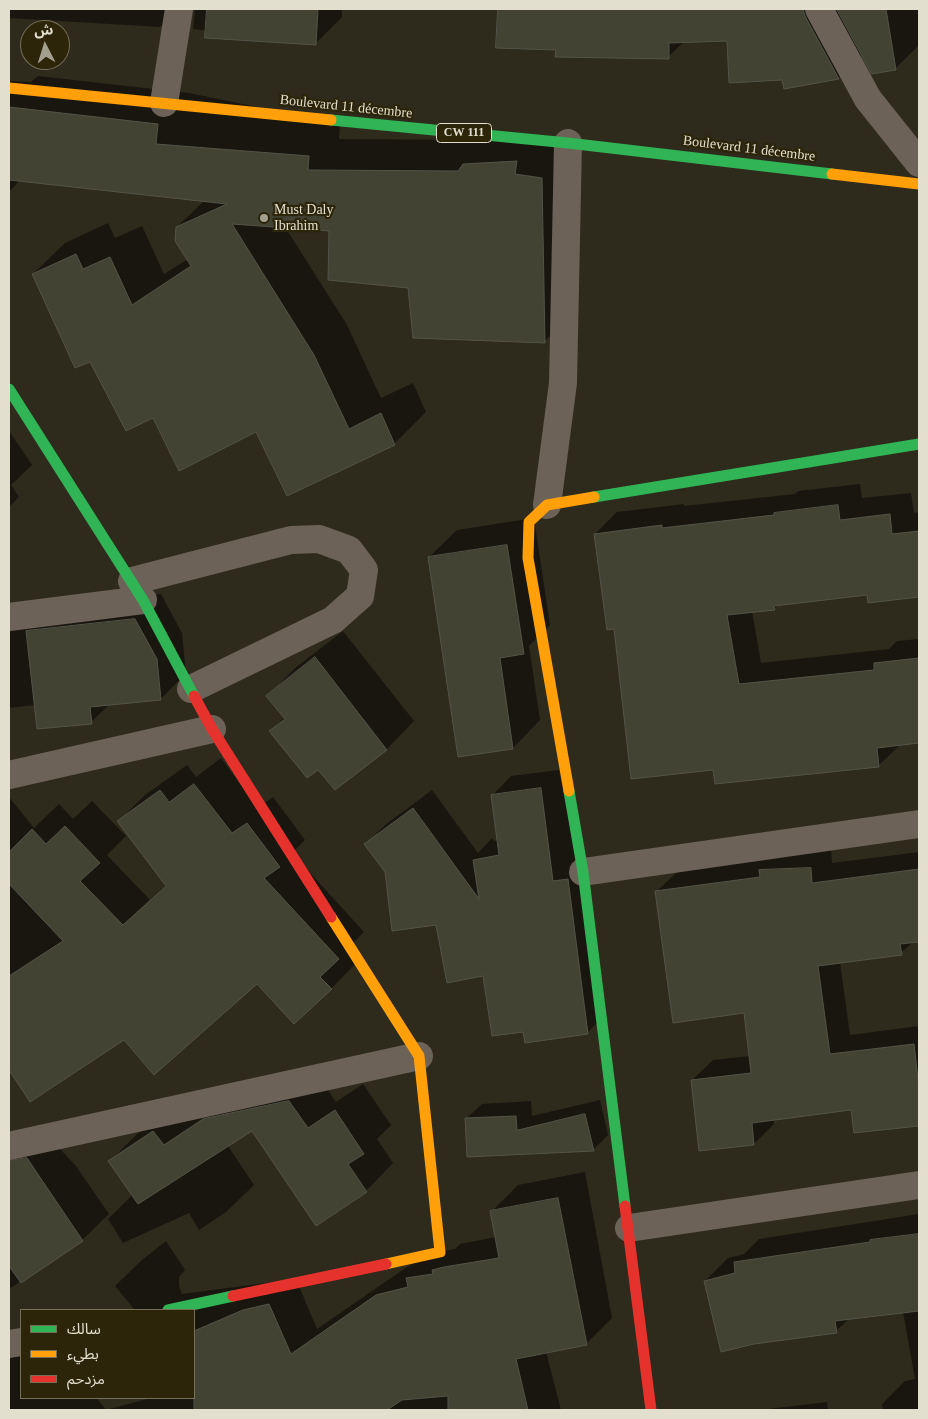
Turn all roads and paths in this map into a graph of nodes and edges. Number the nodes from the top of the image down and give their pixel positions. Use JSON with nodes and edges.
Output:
{"nodes":[{"id":1,"x":179,"y":9,"type":"edge"},
{"id":2,"x":819,"y":9,"type":"edge"},
{"id":3,"x":9,"y":88,"type":"edge"},
{"id":4,"x":164,"y":104,"type":"junction"},
{"id":5,"x":568,"y":143,"type":"junction"},
{"id":6,"x":919,"y":163,"type":"edge"},
{"id":7,"x":919,"y":184,"type":"edge"},
{"id":8,"x":9,"y":388,"type":"edge"},
{"id":9,"x":919,"y":444,"type":"edge"},
{"id":10,"x":547,"y":505,"type":"junction"},
{"id":11,"x":138,"y":591,"type":"junction"},
{"id":12,"x":9,"y":617,"type":"edge"},
{"id":13,"x":191,"y":689,"type":"junction"},
{"id":14,"x":212,"y":730,"type":"junction"},
{"id":15,"x":9,"y":775,"type":"edge"},
{"id":16,"x":919,"y":824,"type":"edge"},
{"id":17,"x":583,"y":872,"type":"junction"},
{"id":18,"x":419,"y":1056,"type":"junction"},
{"id":19,"x":9,"y":1146,"type":"edge"},
{"id":20,"x":919,"y":1185,"type":"edge"},
{"id":21,"x":629,"y":1228,"type":"junction"},
{"id":22,"x":173,"y":1309,"type":"edge"},
{"id":23,"x":651,"y":1410,"type":"edge"}],
"edges":[{"from":1,"to":4,"type":"street"},
{"from":2,"to":6,"type":"street"},
{"from":3,"to":4,"type":"street","name":"Boulevard 11 décembre","number":"CW 111"},
{"from":4,"to":5,"type":"street","name":"Boulevard 11 décembre","number":"CW 111"},
{"from":5,"to":7,"type":"street","name":"Boulevard 11 décembre","number":"CW 111"},
{"from":5,"to":10,"type":"street"},
{"from":8,"to":11,"type":"street"},
{"from":9,"to":10,"type":"street"},
{"from":10,"to":17,"type":"street"},
{"from":11,"to":12,"type":"street"},
{"from":11,"to":13,"type":"street"},
{"from":11,"to":13,"type":"street"},
{"from":13,"to":14,"type":"street"},
{"from":14,"to":15,"type":"street"},
{"from":14,"to":18,"type":"street"},
{"from":16,"to":17,"type":"street"},
{"from":17,"to":21,"type":"street"},
{"from":18,"to":19,"type":"street"},
{"from":18,"to":22,"type":"street"},
{"from":20,"to":21,"type":"street"},
{"from":21,"to":23,"type":"street"}]}
